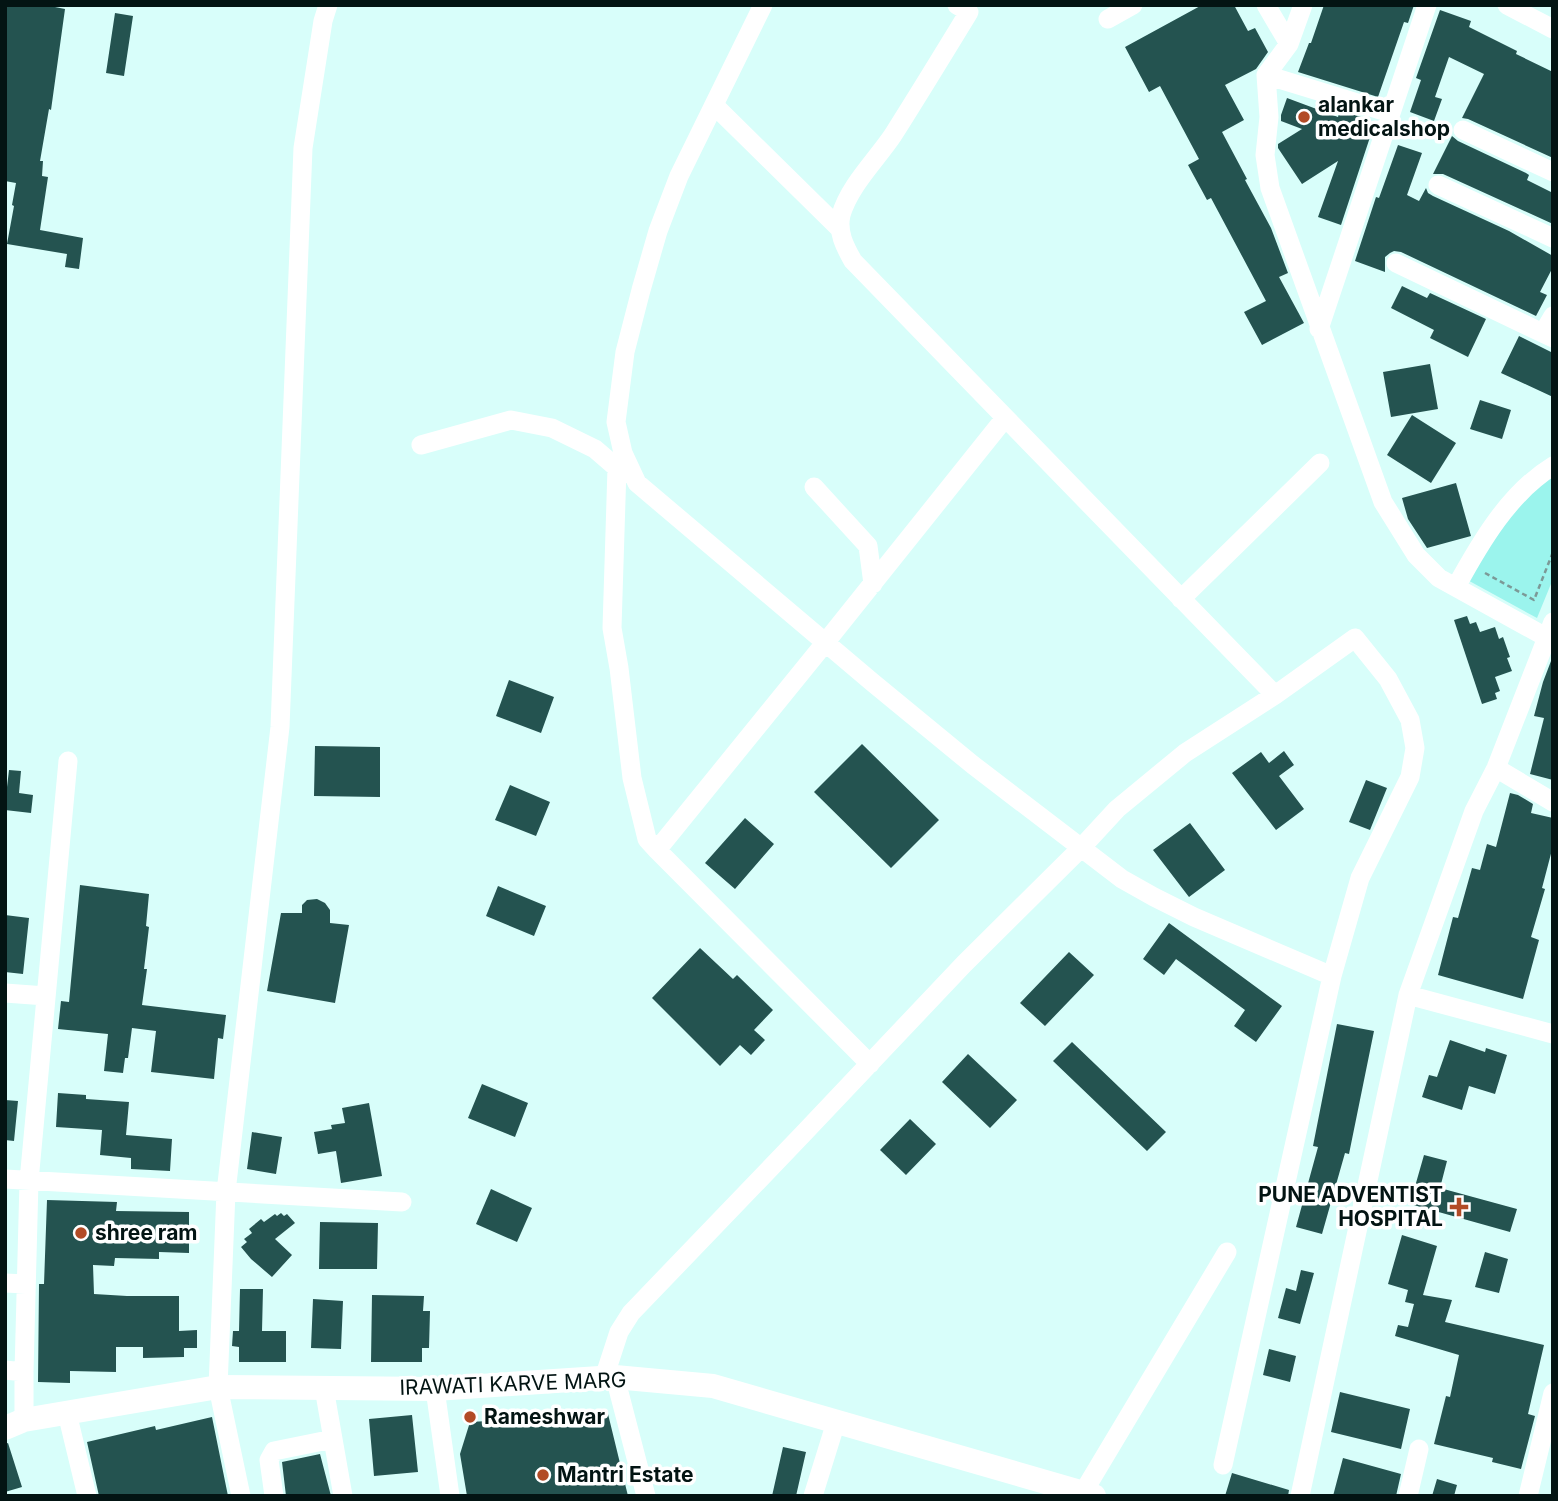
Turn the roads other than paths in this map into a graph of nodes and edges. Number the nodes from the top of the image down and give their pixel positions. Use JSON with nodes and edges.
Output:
{"nodes":[{"id":1,"x":328,"y":5,"type":"edge"},
{"id":2,"x":763,"y":5,"type":"edge"},
{"id":3,"x":957,"y":5,"type":"edge"},
{"id":4,"x":1133,"y":5,"type":"edge"},
{"id":5,"x":1266,"y":5,"type":"edge"},
{"id":6,"x":1303,"y":5,"type":"edge"},
{"id":7,"x":1427,"y":5,"type":"edge"},
{"id":8,"x":1507,"y":5,"type":"edge"},
{"id":9,"x":1108,"y":19,"type":"dead end"},
{"id":10,"x":1553,"y":29,"type":"edge"},
{"id":11,"x":1289,"y":44,"type":"junction"},
{"id":12,"x":1266,"y":75,"type":"junction"},
{"id":13,"x":714,"y":105,"type":"junction"},
{"id":14,"x":1390,"y":113,"type":"junction"},
{"id":15,"x":1463,"y":130,"type":"dead end"},
{"id":16,"x":1553,"y":172,"type":"edge"},
{"id":17,"x":1438,"y":185,"type":"dead end"},
{"id":18,"x":840,"y":229,"type":"junction"},
{"id":19,"x":1553,"y":239,"type":"edge"},
{"id":20,"x":1396,"y":263,"type":"dead end"},
{"id":21,"x":1319,"y":329,"type":"junction"},
{"id":22,"x":1550,"y":329,"type":"edge"},
{"id":23,"x":1005,"y":418,"type":"junction"},
{"id":24,"x":421,"y":445,"type":"dead end"},
{"id":25,"x":1320,"y":463,"type":"dead end"},
{"id":26,"x":1553,"y":466,"type":"edge"},
{"id":27,"x":814,"y":487,"type":"dead end"},
{"id":28,"x":873,"y":584,"type":"junction"},
{"id":29,"x":1456,"y":587,"type":"junction"},
{"id":30,"x":1181,"y":599,"type":"junction"},
{"id":31,"x":1551,"y":634,"type":"edge"},
{"id":32,"x":825,"y":643,"type":"junction"},
{"id":33,"x":1275,"y":695,"type":"junction"},
{"id":34,"x":68,"y":761,"type":"dead end"},
{"id":35,"x":1496,"y":768,"type":"junction"},
{"id":36,"x":1553,"y":802,"type":"edge"},
{"id":37,"x":1081,"y":848,"type":"junction"},
{"id":38,"x":657,"y":850,"type":"junction"},
{"id":39,"x":1332,"y":976,"type":"junction"},
{"id":40,"x":5,"y":993,"type":"edge"},
{"id":41,"x":1408,"y":995,"type":"junction"},
{"id":42,"x":46,"y":996,"type":"junction"},
{"id":43,"x":1553,"y":1034,"type":"edge"},
{"id":44,"x":870,"y":1064,"type":"junction"},
{"id":45,"x":5,"y":1179,"type":"edge"},
{"id":46,"x":29,"y":1181,"type":"junction"},
{"id":47,"x":226,"y":1192,"type":"junction"},
{"id":48,"x":402,"y":1202,"type":"dead end"},
{"id":49,"x":1227,"y":1252,"type":"dead end"},
{"id":50,"x":5,"y":1283,"type":"edge"},
{"id":51,"x":26,"y":1284,"type":"junction"},
{"id":52,"x":15,"y":1371,"type":"edge"},
{"id":53,"x":610,"y":1377,"type":"junction"},
{"id":54,"x":218,"y":1387,"type":"junction"},
{"id":55,"x":324,"y":1388,"type":"junction"},
{"id":56,"x":435,"y":1389,"type":"junction"},
{"id":57,"x":1553,"y":1394,"type":"edge"},
{"id":58,"x":67,"y":1413,"type":"junction"},
{"id":59,"x":836,"y":1422,"type":"junction"},
{"id":60,"x":15,"y":1424,"type":"edge"},
{"id":61,"x":333,"y":1439,"type":"junction"},
{"id":62,"x":1419,"y":1449,"type":"dead end"},
{"id":63,"x":1223,"y":1465,"type":"dead end"},
{"id":64,"x":1086,"y":1495,"type":"edge"},
{"id":65,"x":87,"y":1496,"type":"edge"},
{"id":66,"x":241,"y":1496,"type":"edge"},
{"id":67,"x":274,"y":1496,"type":"edge"},
{"id":68,"x":343,"y":1496,"type":"edge"},
{"id":69,"x":450,"y":1496,"type":"edge"},
{"id":70,"x":646,"y":1496,"type":"edge"},
{"id":71,"x":813,"y":1496,"type":"edge"},
{"id":72,"x":1300,"y":1496,"type":"edge"},
{"id":73,"x":1408,"y":1496,"type":"edge"},
{"id":74,"x":1528,"y":1496,"type":"edge"}],
"edges":[{"from":1,"to":47,"type":"street"},
{"from":2,"to":13,"type":"street"},
{"from":3,"to":18,"type":"street"},
{"from":4,"to":9,"type":"street"},
{"from":5,"to":11,"type":"street"},
{"from":6,"to":11,"type":"street"},
{"from":7,"to":14,"type":"street"},
{"from":8,"to":10,"type":"street"},
{"from":11,"to":12,"type":"street"},
{"from":12,"to":14,"type":"street"},
{"from":12,"to":21,"type":"street"},
{"from":13,"to":18,"type":"street"},
{"from":13,"to":32,"type":"street"},
{"from":14,"to":21,"type":"street"},
{"from":15,"to":16,"type":"street"},
{"from":17,"to":19,"type":"street"},
{"from":18,"to":23,"type":"street"},
{"from":20,"to":22,"type":"street"},
{"from":21,"to":29,"type":"street"},
{"from":23,"to":28,"type":"street"},
{"from":23,"to":30,"type":"street"},
{"from":24,"to":38,"type":"street"},
{"from":25,"to":30,"type":"street"},
{"from":26,"to":29,"type":"street"},
{"from":27,"to":28,"type":"street"},
{"from":28,"to":32,"type":"street"},
{"from":29,"to":31,"type":"street"},
{"from":30,"to":33,"type":"street"},
{"from":31,"to":35,"type":"street"},
{"from":32,"to":37,"type":"street"},
{"from":32,"to":38,"type":"street"},
{"from":33,"to":37,"type":"street"},
{"from":33,"to":39,"type":"street"},
{"from":34,"to":42,"type":"street"},
{"from":35,"to":36,"type":"street"},
{"from":35,"to":41,"type":"street"},
{"from":37,"to":39,"type":"street"},
{"from":37,"to":44,"type":"street"},
{"from":38,"to":44,"type":"street"},
{"from":39,"to":63,"type":"street"},
{"from":40,"to":42,"type":"street"},
{"from":41,"to":43,"type":"street"},
{"from":41,"to":72,"type":"street"},
{"from":42,"to":46,"type":"street"},
{"from":44,"to":53,"type":"street"},
{"from":45,"to":46,"type":"street"},
{"from":46,"to":47,"type":"street"},
{"from":46,"to":51,"type":"street"},
{"from":47,"to":48,"type":"street"},
{"from":47,"to":54,"type":"street"},
{"from":49,"to":64,"type":"street"},
{"from":50,"to":51,"type":"street"},
{"from":51,"to":52,"type":"street"},
{"from":52,"to":60,"type":"street"},
{"from":53,"to":56,"type":"main road","name":"IRAWATI KARVE MARG"},
{"from":53,"to":59,"type":"main road","name":"IRAWATI KARVE MARG"},
{"from":53,"to":70,"type":"street"},
{"from":54,"to":55,"type":"main road","name":"IRAWATI KARVE MARG"},
{"from":54,"to":58,"type":"main road","name":"IRAWATI KARVE MARG"},
{"from":54,"to":66,"type":"street"},
{"from":55,"to":56,"type":"main road","name":"IRAWATI KARVE MARG"},
{"from":55,"to":61,"type":"street"},
{"from":56,"to":69,"type":"street"},
{"from":57,"to":74,"type":"street"},
{"from":58,"to":60,"type":"main road","name":"IRAWATI KARVE MARG"},
{"from":58,"to":65,"type":"street"},
{"from":59,"to":64,"type":"main road","name":"IRAWATI KARVE MARG"},
{"from":59,"to":71,"type":"street"},
{"from":61,"to":67,"type":"street"},
{"from":61,"to":68,"type":"street"},
{"from":62,"to":73,"type":"street"}]}
